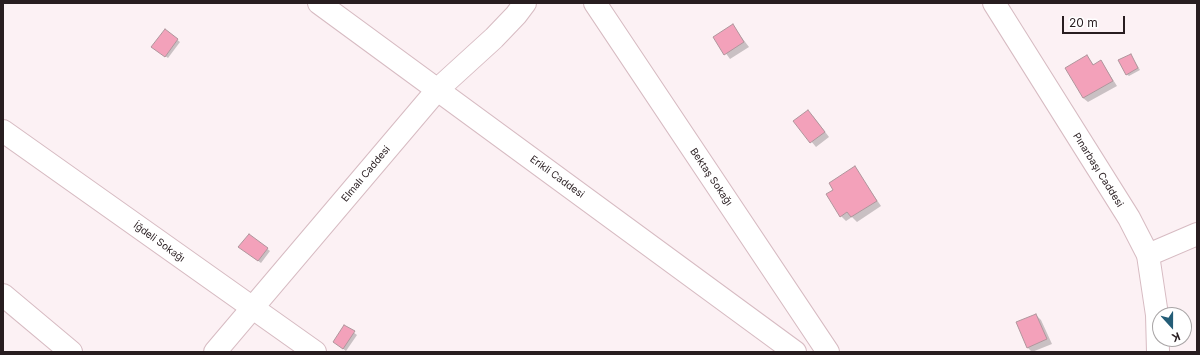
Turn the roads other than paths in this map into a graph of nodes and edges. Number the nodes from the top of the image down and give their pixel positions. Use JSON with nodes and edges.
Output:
{"nodes":[{"id":1,"x":319,"y":3,"type":"edge"},
{"id":2,"x":525,"y":3,"type":"edge"},
{"id":3,"x":595,"y":3,"type":"edge"},
{"id":4,"x":994,"y":3,"type":"edge"},
{"id":5,"x":438,"y":89,"type":"junction"},
{"id":6,"x":3,"y":131,"type":"edge"},
{"id":7,"x":1197,"y":234,"type":"edge"},
{"id":8,"x":1148,"y":255,"type":"junction"},
{"id":9,"x":3,"y":295,"type":"edge"},
{"id":10,"x":252,"y":308,"type":"junction"},
{"id":11,"x":71,"y":352,"type":"edge"},
{"id":12,"x":215,"y":352,"type":"edge"},
{"id":13,"x":315,"y":352,"type":"edge"},
{"id":14,"x":795,"y":352,"type":"edge"},
{"id":15,"x":828,"y":352,"type":"edge"},
{"id":16,"x":1158,"y":352,"type":"edge"}],
"edges":[{"from":1,"to":5,"type":"street","name":"Erikli Caddesi"},
{"from":2,"to":5,"type":"street","name":"Elmalı Caddesi"},
{"from":3,"to":15,"type":"street","name":"Bektaş Sokağı"},
{"from":4,"to":8,"type":"street","name":"Pınarbaşı Caddesi"},
{"from":5,"to":10,"type":"street","name":"Elmalı Caddesi"},
{"from":5,"to":14,"type":"street","name":"Erikli Caddesi"},
{"from":6,"to":10,"type":"street","name":"İğdeli Sokağı"},
{"from":7,"to":8,"type":"street"},
{"from":8,"to":16,"type":"street","name":"Pınarbaşı Caddesi"},
{"from":9,"to":11,"type":"street"},
{"from":10,"to":12,"type":"street","name":"Elmalı Caddesi"},
{"from":10,"to":13,"type":"street","name":"İğdeli Sokağı"}]}
